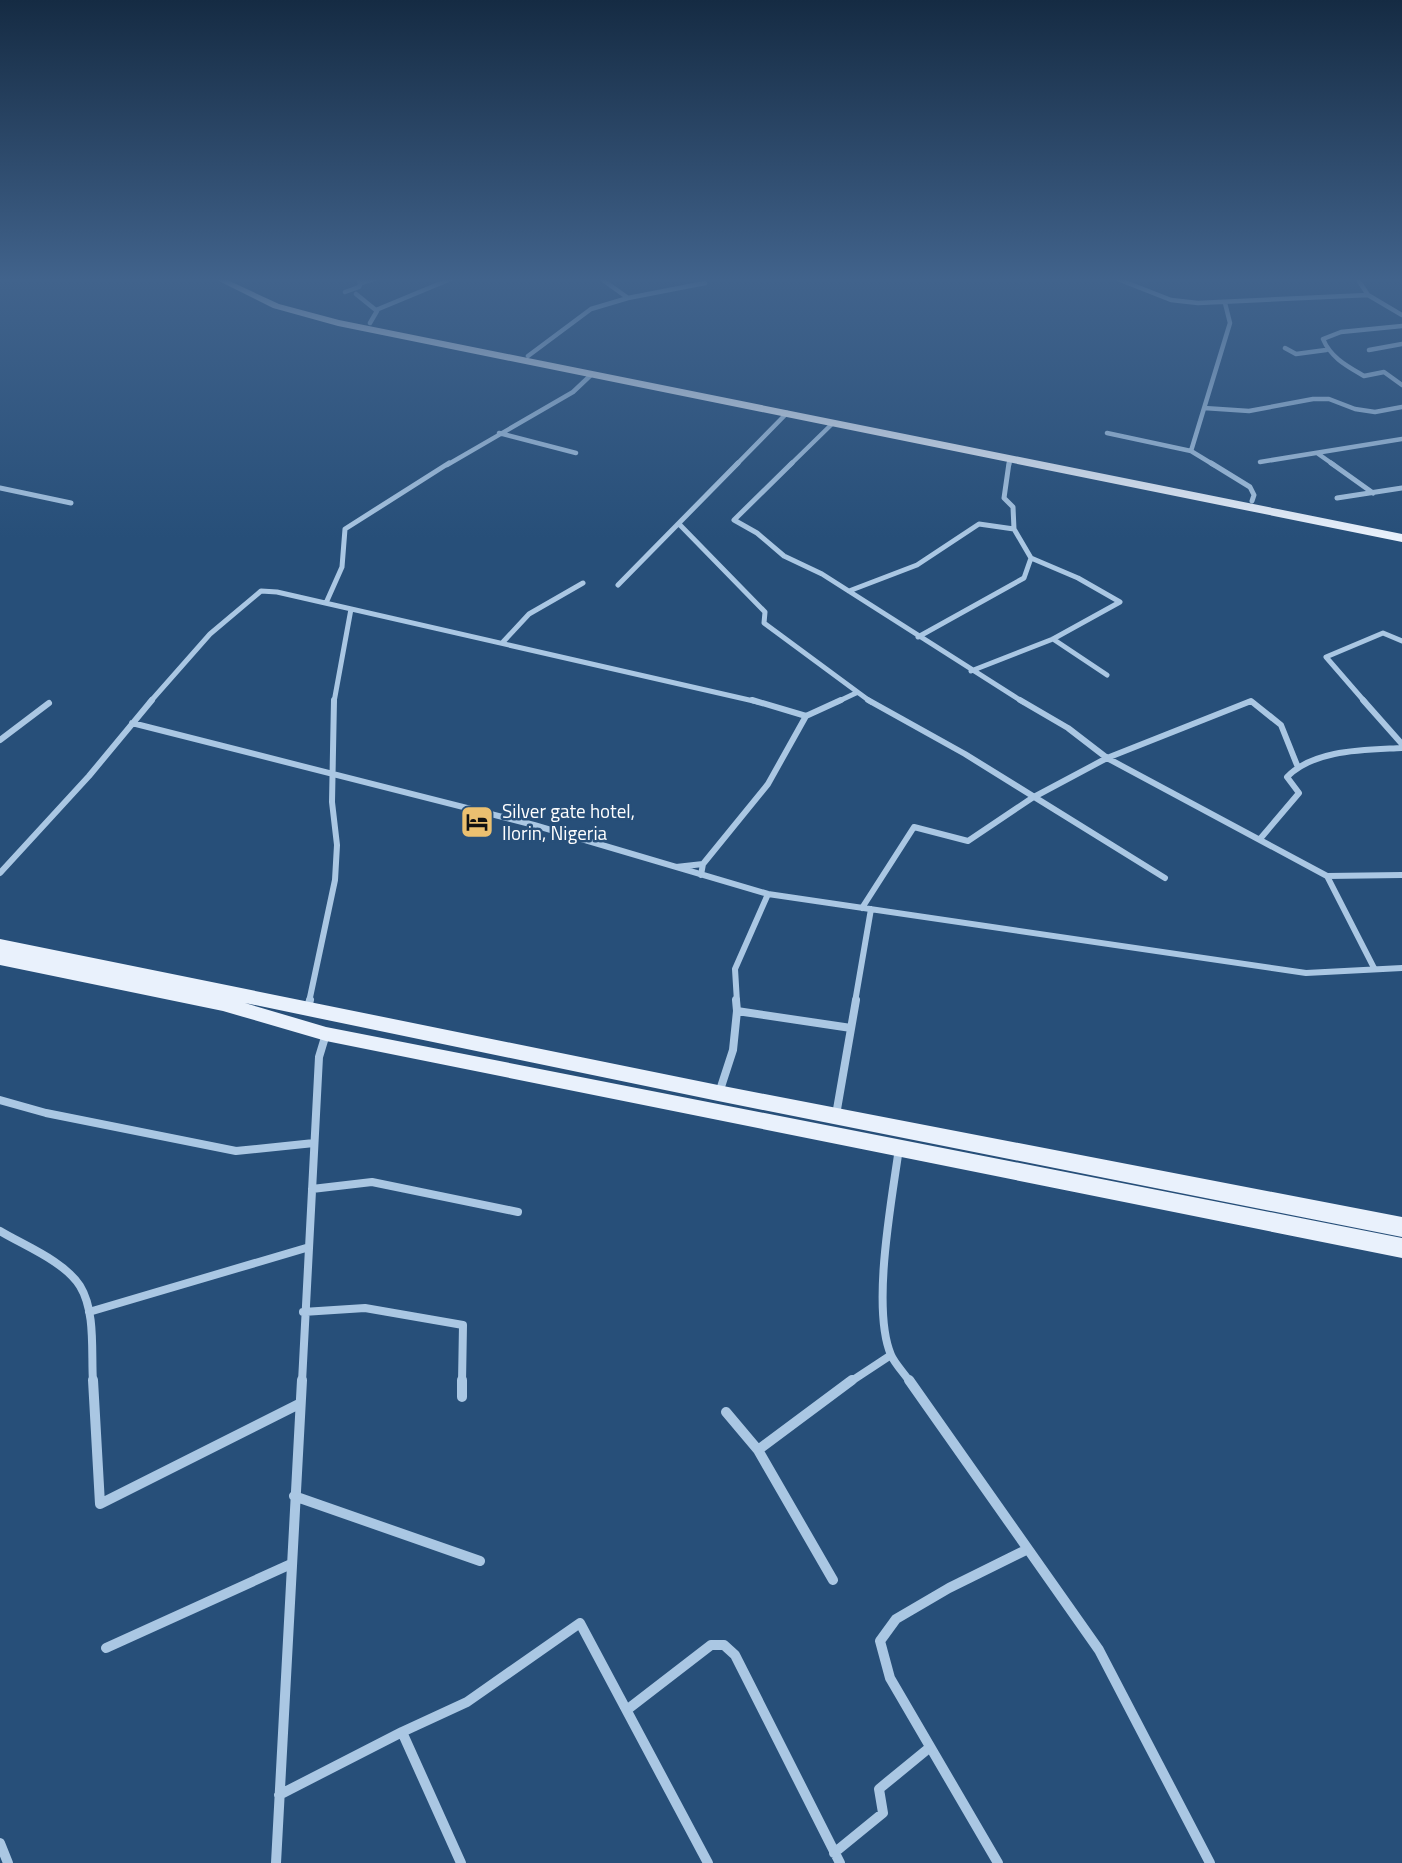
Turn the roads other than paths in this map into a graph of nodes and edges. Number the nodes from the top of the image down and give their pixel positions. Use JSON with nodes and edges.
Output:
{"nodes":[{"id":1,"x":547,"y":365,"type":"edge"},
{"id":2,"x":573,"y":365,"type":"edge"},
{"id":3,"x":1217,"y":365,"type":"edge"},
{"id":4,"x":1347,"y":365,"type":"edge"},
{"id":5,"x":592,"y":374,"type":"junction"},
{"id":6,"x":1402,"y":386,"type":"edge"},
{"id":7,"x":1402,"y":407,"type":"edge"},
{"id":8,"x":1204,"y":408,"type":"junction"},
{"id":9,"x":787,"y":413,"type":"junction"},
{"id":10,"x":833,"y":423,"type":"junction"},
{"id":11,"x":499,"y":433,"type":"junction"},
{"id":12,"x":1107,"y":433,"type":"dead end"},
{"id":13,"x":1402,"y":439,"type":"edge"},
{"id":14,"x":1191,"y":451,"type":"junction"},
{"id":15,"x":576,"y":453,"type":"dead end"},
{"id":16,"x":1317,"y":453,"type":"junction"},
{"id":17,"x":1010,"y":459,"type":"junction"},
{"id":18,"x":1260,"y":462,"type":"dead end"},
{"id":19,"x":0,"y":488,"type":"edge"},
{"id":20,"x":1402,"y":488,"type":"edge"},
{"id":21,"x":1373,"y":493,"type":"junction"},
{"id":22,"x":1336,"y":498,"type":"dead end"},
{"id":23,"x":1252,"y":501,"type":"junction"},
{"id":24,"x":71,"y":503,"type":"dead end"},
{"id":25,"x":680,"y":525,"type":"junction"},
{"id":26,"x":1014,"y":529,"type":"junction"},
{"id":27,"x":1402,"y":531,"type":"edge"},
{"id":28,"x":1402,"y":538,"type":"edge"},
{"id":29,"x":1031,"y":558,"type":"junction"},
{"id":30,"x":583,"y":583,"type":"dead end"},
{"id":31,"x":618,"y":585,"type":"dead end"},
{"id":32,"x":849,"y":591,"type":"junction"},
{"id":33,"x":326,"y":603,"type":"junction"},
{"id":34,"x":351,"y":609,"type":"junction"},
{"id":35,"x":918,"y":637,"type":"junction"},
{"id":36,"x":1053,"y":639,"type":"junction"},
{"id":37,"x":1402,"y":641,"type":"edge"},
{"id":38,"x":503,"y":642,"type":"junction"},
{"id":39,"x":971,"y":671,"type":"junction"},
{"id":40,"x":1107,"y":675,"type":"dead end"},
{"id":41,"x":856,"y":693,"type":"junction"},
{"id":42,"x":50,"y":703,"type":"dead end"},
{"id":43,"x":806,"y":716,"type":"junction"},
{"id":44,"x":132,"y":723,"type":"junction"},
{"id":45,"x":0,"y":730,"type":"edge"},
{"id":46,"x":10,"y":733,"type":"junction"},
{"id":47,"x":0,"y":740,"type":"edge"},
{"id":48,"x":1402,"y":746,"type":"edge"},
{"id":49,"x":1107,"y":758,"type":"junction"},
{"id":50,"x":1297,"y":765,"type":"junction"},
{"id":51,"x":333,"y":773,"type":"junction"},
{"id":52,"x":1032,"y":798,"type":"junction"},
{"id":53,"x":1260,"y":839,"type":"junction"},
{"id":54,"x":703,"y":864,"type":"junction"},
{"id":55,"x":672,"y":867,"type":"junction"},
{"id":56,"x":0,"y":873,"type":"edge"},
{"id":57,"x":701,"y":875,"type":"junction"},
{"id":58,"x":1402,"y":875,"type":"edge"},
{"id":59,"x":1327,"y":876,"type":"junction"},
{"id":60,"x":1165,"y":878,"type":"dead end"},
{"id":61,"x":768,"y":894,"type":"junction"},
{"id":62,"x":862,"y":908,"type":"junction"},
{"id":63,"x":871,"y":909,"type":"junction"},
{"id":64,"x":0,"y":946,"type":"edge"},
{"id":65,"x":0,"y":958,"type":"edge"},
{"id":66,"x":1374,"y":968,"type":"junction"},
{"id":67,"x":1402,"y":968,"type":"edge"},
{"id":68,"x":308,"y":1007,"type":"junction"},
{"id":69,"x":737,"y":1011,"type":"junction"},
{"id":70,"x":851,"y":1028,"type":"junction"},
{"id":71,"x":326,"y":1034,"type":"junction"},
{"id":72,"x":448,"y":1038,"type":"junction"},
{"id":73,"x":440,"y":1058,"type":"junction"},
{"id":74,"x":718,"y":1093,"type":"junction"},
{"id":75,"x":0,"y":1100,"type":"edge"},
{"id":76,"x":836,"y":1115,"type":"junction"},
{"id":77,"x":314,"y":1143,"type":"junction"},
{"id":78,"x":937,"y":1145,"type":"junction"},
{"id":79,"x":899,"y":1148,"type":"junction"},
{"id":80,"x":312,"y":1189,"type":"junction"},
{"id":81,"x":1172,"y":1192,"type":"junction"},
{"id":82,"x":518,"y":1212,"type":"dead end"},
{"id":83,"x":1402,"y":1227,"type":"edge"},
{"id":84,"x":0,"y":1231,"type":"edge"},
{"id":85,"x":306,"y":1248,"type":"junction"},
{"id":86,"x":1402,"y":1248,"type":"edge"},
{"id":87,"x":89,"y":1312,"type":"junction"},
{"id":88,"x":303,"y":1312,"type":"junction"},
{"id":89,"x":891,"y":1355,"type":"junction"},
{"id":90,"x":462,"y":1397,"type":"dead end"},
{"id":91,"x":299,"y":1404,"type":"junction"},
{"id":92,"x":726,"y":1412,"type":"dead end"},
{"id":93,"x":758,"y":1450,"type":"junction"},
{"id":94,"x":294,"y":1496,"type":"junction"},
{"id":95,"x":1028,"y":1549,"type":"junction"},
{"id":96,"x":480,"y":1561,"type":"dead end"},
{"id":97,"x":291,"y":1564,"type":"junction"},
{"id":98,"x":833,"y":1580,"type":"dead end"},
{"id":99,"x":106,"y":1647,"type":"dead end"},
{"id":100,"x":628,"y":1709,"type":"junction"},
{"id":101,"x":402,"y":1732,"type":"junction"},
{"id":102,"x":929,"y":1748,"type":"junction"},
{"id":103,"x":279,"y":1795,"type":"junction"},
{"id":104,"x":0,"y":1843,"type":"edge"},
{"id":105,"x":837,"y":1858,"type":"edge"},
{"id":106,"x":8,"y":1863,"type":"edge"},
{"id":107,"x":276,"y":1863,"type":"edge"},
{"id":108,"x":461,"y":1863,"type":"edge"},
{"id":109,"x":708,"y":1863,"type":"edge"},
{"id":110,"x":998,"y":1863,"type":"edge"},
{"id":111,"x":1210,"y":1863,"type":"edge"}],
"edges":[{"from":1,"to":5,"type":"main road"},
{"from":2,"to":23,"type":"main road"},
{"from":3,"to":8,"type":"street"},
{"from":4,"to":6,"type":"street"},
{"from":5,"to":9,"type":"main road"},
{"from":5,"to":11,"type":"street"},
{"from":7,"to":8,"type":"street"},
{"from":8,"to":14,"type":"street"},
{"from":9,"to":10,"type":"main road"},
{"from":9,"to":25,"type":"street"},
{"from":10,"to":17,"type":"main road"},
{"from":10,"to":32,"type":"street"},
{"from":11,"to":15,"type":"street"},
{"from":11,"to":33,"type":"street"},
{"from":12,"to":14,"type":"street"},
{"from":13,"to":16,"type":"street"},
{"from":14,"to":23,"type":"street"},
{"from":16,"to":18,"type":"street"},
{"from":16,"to":21,"type":"street"},
{"from":17,"to":26,"type":"street"},
{"from":17,"to":28,"type":"main road"},
{"from":19,"to":24,"type":"street"},
{"from":20,"to":21,"type":"street"},
{"from":21,"to":22,"type":"street"},
{"from":23,"to":27,"type":"main road"},
{"from":25,"to":31,"type":"street"},
{"from":25,"to":41,"type":"street"},
{"from":26,"to":29,"type":"street"},
{"from":26,"to":32,"type":"street"},
{"from":29,"to":35,"type":"street"},
{"from":29,"to":36,"type":"street"},
{"from":30,"to":38,"type":"street"},
{"from":32,"to":35,"type":"street"},
{"from":33,"to":34,"type":"street"},
{"from":33,"to":44,"type":"street"},
{"from":34,"to":38,"type":"street"},
{"from":34,"to":51,"type":"street"},
{"from":35,"to":39,"type":"street"},
{"from":36,"to":39,"type":"street"},
{"from":36,"to":40,"type":"street"},
{"from":37,"to":48,"type":"street"},
{"from":38,"to":43,"type":"street"},
{"from":39,"to":49,"type":"street"},
{"from":41,"to":43,"type":"street"},
{"from":41,"to":52,"type":"street"},
{"from":42,"to":46,"type":"street"},
{"from":43,"to":54,"type":"street"},
{"from":44,"to":51,"type":"street"},
{"from":44,"to":56,"type":"street"},
{"from":45,"to":46,"type":"street"},
{"from":46,"to":47,"type":"street"},
{"from":48,"to":50,"type":"street"},
{"from":49,"to":50,"type":"street"},
{"from":49,"to":52,"type":"street"},
{"from":49,"to":53,"type":"street"},
{"from":50,"to":53,"type":"street"},
{"from":51,"to":55,"type":"street"},
{"from":51,"to":68,"type":"street"},
{"from":52,"to":60,"type":"street"},
{"from":52,"to":62,"type":"street"},
{"from":53,"to":59,"type":"street"},
{"from":54,"to":55,"type":"street"},
{"from":54,"to":57,"type":"street"},
{"from":55,"to":57,"type":"street"},
{"from":57,"to":61,"type":"street"},
{"from":58,"to":59,"type":"street"},
{"from":59,"to":66,"type":"street"},
{"from":61,"to":62,"type":"street"},
{"from":61,"to":69,"type":"street"},
{"from":62,"to":63,"type":"street"},
{"from":63,"to":66,"type":"street"},
{"from":63,"to":70,"type":"street"},
{"from":64,"to":68,"type":"main road"},
{"from":65,"to":71,"type":"main road"},
{"from":66,"to":67,"type":"street"},
{"from":68,"to":72,"type":"main road"},
{"from":69,"to":70,"type":"street"},
{"from":69,"to":74,"type":"street"},
{"from":70,"to":76,"type":"street"},
{"from":71,"to":73,"type":"main road"},
{"from":71,"to":77,"type":"street"},
{"from":72,"to":73,"type":"main road"},
{"from":72,"to":74,"type":"main road"},
{"from":73,"to":79,"type":"main road"},
{"from":74,"to":76,"type":"main road"},
{"from":75,"to":77,"type":"street"},
{"from":76,"to":78,"type":"main road"},
{"from":77,"to":80,"type":"street"},
{"from":78,"to":79,"type":"main road"},
{"from":78,"to":81,"type":"main road"},
{"from":79,"to":89,"type":"street"},
{"from":80,"to":82,"type":"street"},
{"from":80,"to":85,"type":"street"},
{"from":81,"to":83,"type":"main road"},
{"from":81,"to":86,"type":"main road"},
{"from":84,"to":87,"type":"street"},
{"from":85,"to":87,"type":"street"},
{"from":85,"to":88,"type":"street"},
{"from":87,"to":91,"type":"street"},
{"from":88,"to":90,"type":"street"},
{"from":88,"to":91,"type":"street"},
{"from":89,"to":93,"type":"street"},
{"from":89,"to":95,"type":"street"},
{"from":91,"to":94,"type":"street"},
{"from":92,"to":93,"type":"street"},
{"from":93,"to":98,"type":"street"},
{"from":94,"to":96,"type":"street"},
{"from":94,"to":97,"type":"street"},
{"from":95,"to":102,"type":"street"},
{"from":95,"to":111,"type":"street"},
{"from":97,"to":99,"type":"street"},
{"from":97,"to":103,"type":"street"},
{"from":100,"to":101,"type":"street"},
{"from":100,"to":105,"type":"street"},
{"from":100,"to":109,"type":"street"},
{"from":101,"to":103,"type":"street"},
{"from":101,"to":108,"type":"street"},
{"from":102,"to":105,"type":"street"},
{"from":102,"to":110,"type":"street"},
{"from":103,"to":107,"type":"street"},
{"from":104,"to":106,"type":"street"}]}
